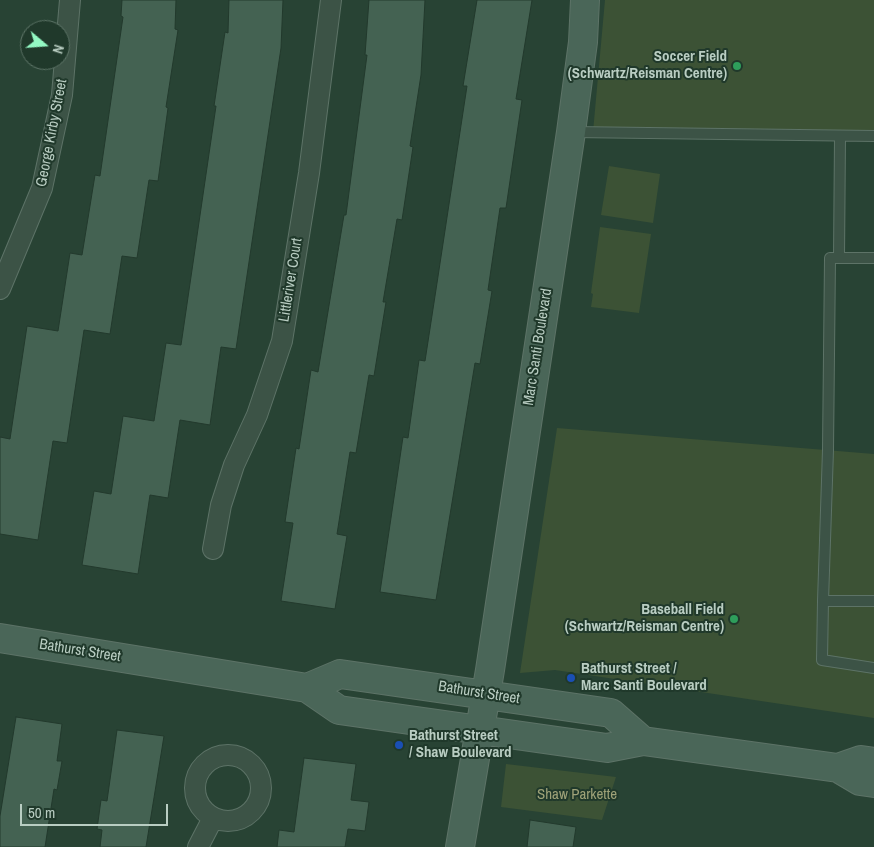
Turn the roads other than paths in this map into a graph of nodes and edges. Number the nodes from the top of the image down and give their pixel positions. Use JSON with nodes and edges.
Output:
{"nodes":[{"id":1,"x":70,"y":0,"type":"edge"},
{"id":2,"x":331,"y":0,"type":"edge"},
{"id":3,"x":585,"y":0,"type":"edge"},
{"id":4,"x":571,"y":132,"type":"junction"},
{"id":5,"x":874,"y":136,"type":"edge"},
{"id":6,"x":840,"y":137,"type":"junction"},
{"id":7,"x":839,"y":257,"type":"junction"},
{"id":8,"x":874,"y":258,"type":"edge"},
{"id":9,"x":0,"y":288,"type":"edge"},
{"id":10,"x":213,"y":550,"type":"dead end"},
{"id":11,"x":823,"y":601,"type":"junction"},
{"id":12,"x":874,"y":601,"type":"edge"},
{"id":13,"x":0,"y":638,"type":"edge"},
{"id":14,"x":874,"y":668,"type":"edge"},
{"id":15,"x":307,"y":688,"type":"junction"},
{"id":16,"x":485,"y":694,"type":"junction"},
{"id":17,"x":478,"y":731,"type":"junction"},
{"id":18,"x":643,"y":741,"type":"junction"},
{"id":19,"x":874,"y":762,"type":"edge"},
{"id":20,"x":838,"y":768,"type":"junction"},
{"id":21,"x":874,"y":783,"type":"edge"},
{"id":22,"x":213,"y":818,"type":"dead end"},
{"id":23,"x":198,"y":847,"type":"edge"},
{"id":24,"x":460,"y":847,"type":"edge"}],
"edges":[{"from":1,"to":9,"type":"street","name":"George Kirby Street"},
{"from":2,"to":10,"type":"street","name":"Littleriver Court"},
{"from":3,"to":4,"type":"main road","name":"Marc Santi Boulevard"},
{"from":4,"to":6,"type":"lane"},
{"from":4,"to":16,"type":"main road","name":"Marc Santi Boulevard"},
{"from":5,"to":6,"type":"lane"},
{"from":6,"to":7,"type":"lane"},
{"from":7,"to":8,"type":"lane"},
{"from":7,"to":11,"type":"lane"},
{"from":11,"to":12,"type":"lane"},
{"from":11,"to":14,"type":"lane"},
{"from":13,"to":15,"type":"main road","name":"Bathurst Street"},
{"from":15,"to":16,"type":"main road","name":"Bathurst Street"},
{"from":15,"to":17,"type":"main road","name":"Bathurst Street"},
{"from":16,"to":17,"type":"main road","name":"Marc Santi Boulevard"},
{"from":16,"to":18,"type":"main road","name":"Bathurst Street"},
{"from":17,"to":18,"type":"main road","name":"Bathurst Street"},
{"from":17,"to":24,"type":"main road","name":"Marc Santi Boulevard"},
{"from":18,"to":20,"type":"main road","name":"Bathurst Street"},
{"from":19,"to":20,"type":"main road","name":"Bathurst Street"},
{"from":20,"to":21,"type":"main road","name":"Bathurst Street"},
{"from":22,"to":23,"type":"street"}]}
